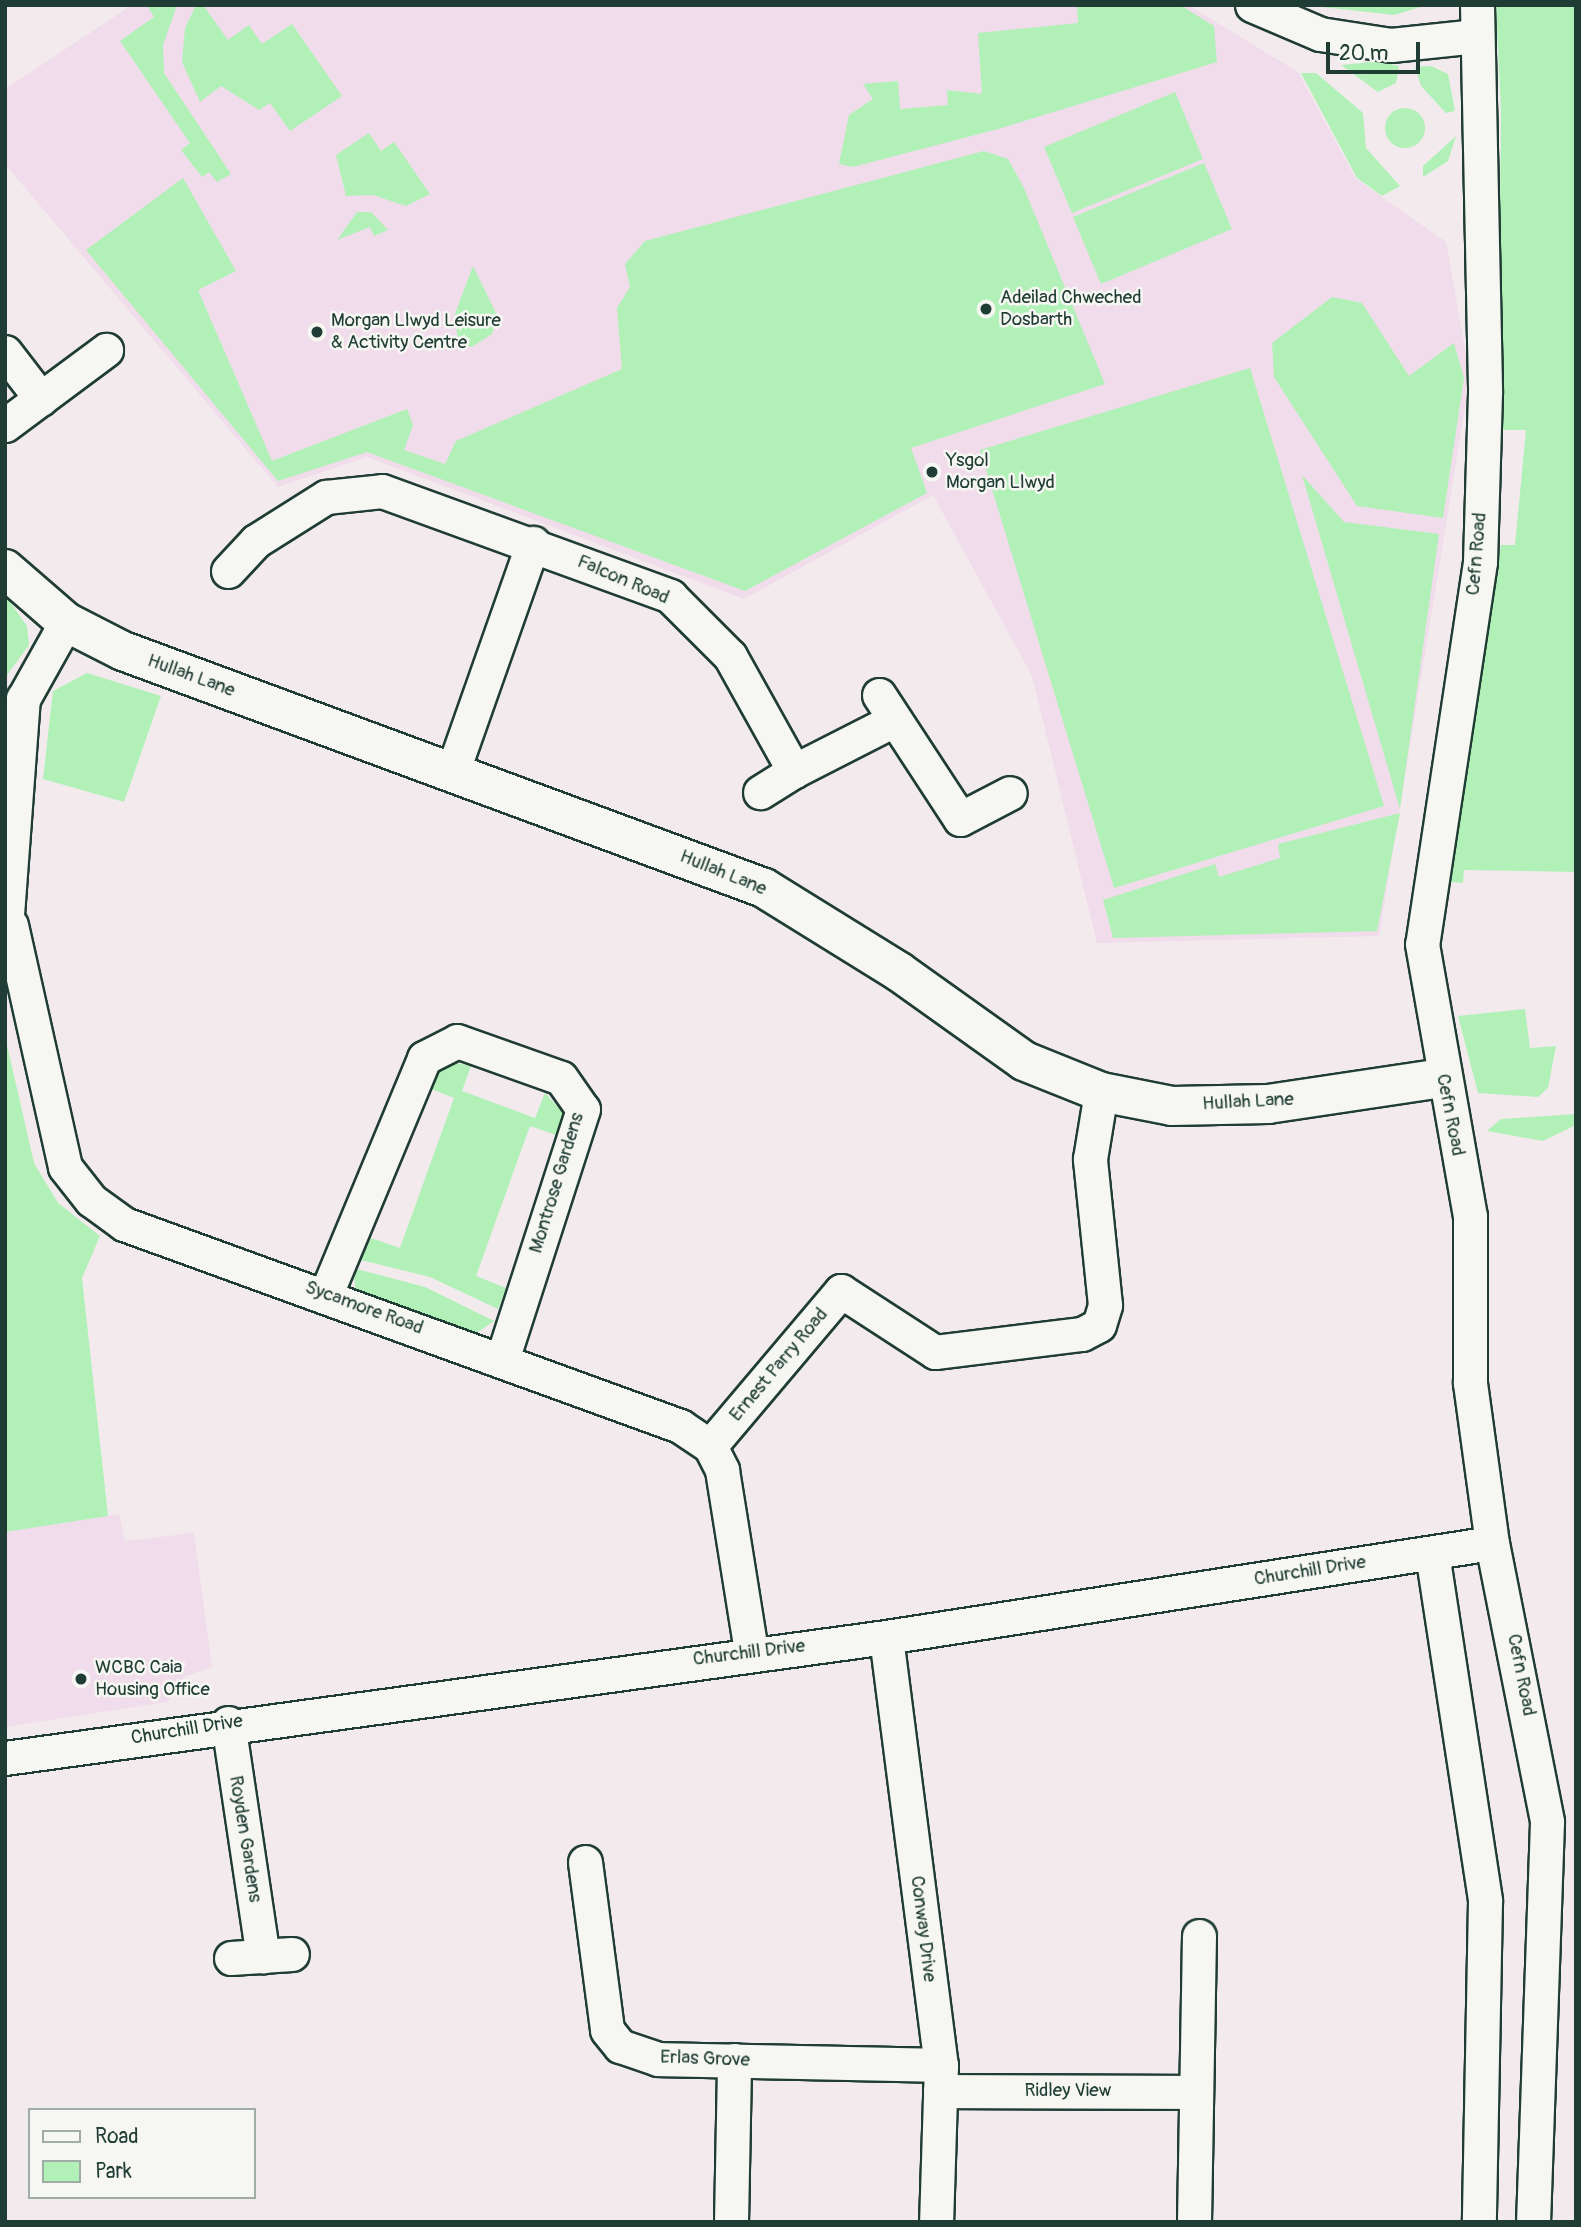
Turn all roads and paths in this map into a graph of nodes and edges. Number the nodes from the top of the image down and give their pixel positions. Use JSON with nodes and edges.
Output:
{"nodes":[{"id":1,"x":1252,"y":5,"type":"edge"},
{"id":2,"x":1477,"y":21,"type":"edge"},
{"id":3,"x":106,"y":350,"type":"dead end"},
{"id":4,"x":5,"y":352,"type":"edge"},
{"id":5,"x":41,"y":399,"type":"junction"},
{"id":6,"x":5,"y":425,"type":"edge"},
{"id":7,"x":533,"y":543,"type":"junction"},
{"id":8,"x":5,"y":569,"type":"edge"},
{"id":9,"x":228,"y":571,"type":"dead end"},
{"id":10,"x":66,"y":622,"type":"junction"},
{"id":11,"x":14,"y":701,"type":"edge"},
{"id":12,"x":794,"y":771,"type":"junction"},
{"id":13,"x":452,"y":773,"type":"junction"},
{"id":14,"x":760,"y":792,"type":"dead end"},
{"id":15,"x":1010,"y":793,"type":"dead end"},
{"id":16,"x":8,"y":933,"type":"edge"},
{"id":17,"x":1442,"y":1078,"type":"junction"},
{"id":18,"x":1101,"y":1092,"type":"junction"},
{"id":19,"x":326,"y":1294,"type":"junction"},
{"id":20,"x":503,"y":1357,"type":"junction"},
{"id":21,"x":710,"y":1446,"type":"junction"},
{"id":22,"x":1492,"y":1543,"type":"junction"},
{"id":23,"x":1432,"y":1553,"type":"junction"},
{"id":24,"x":886,"y":1637,"type":"junction"},
{"id":25,"x":751,"y":1653,"type":"junction"},
{"id":26,"x":228,"y":1723,"type":"junction"},
{"id":27,"x":5,"y":1758,"type":"edge"},
{"id":28,"x":585,"y":1862,"type":"dead end"},
{"id":29,"x":1199,"y":1936,"type":"dead end"},
{"id":30,"x":262,"y":1956,"type":"dead end"},
{"id":31,"x":734,"y":2060,"type":"junction"},
{"id":32,"x":941,"y":2078,"type":"junction"},
{"id":33,"x":1195,"y":2092,"type":"junction"},
{"id":34,"x":731,"y":2222,"type":"edge"},
{"id":35,"x":936,"y":2222,"type":"edge"},
{"id":36,"x":1194,"y":2222,"type":"edge"},
{"id":37,"x":1479,"y":2222,"type":"edge"},
{"id":38,"x":1533,"y":2222,"type":"edge"}],
"edges":[{"from":1,"to":2,"type":"street"},
{"from":2,"to":17,"type":"street","name":"Cefn Road"},
{"from":3,"to":5,"type":"street"},
{"from":4,"to":5,"type":"street"},
{"from":5,"to":6,"type":"street"},
{"from":7,"to":9,"type":"street","name":"Falcon Road"},
{"from":7,"to":12,"type":"street","name":"Falcon Road"},
{"from":7,"to":13,"type":"street"},
{"from":8,"to":10,"type":"street","name":"Hullah Lane"},
{"from":10,"to":11,"type":"street"},
{"from":10,"to":13,"type":"street","name":"Hullah Lane"},
{"from":11,"to":16,"type":"street","name":"Sycamore Road"},
{"from":12,"to":14,"type":"street"},
{"from":12,"to":15,"type":"street"},
{"from":13,"to":18,"type":"street","name":"Hullah Lane"},
{"from":16,"to":19,"type":"street","name":"Sycamore Road"},
{"from":17,"to":18,"type":"street","name":"Hullah Lane"},
{"from":17,"to":22,"type":"street","name":"Cefn Road"},
{"from":18,"to":21,"type":"street","name":"Ernest Parry Road"},
{"from":19,"to":20,"type":"street","name":"Sycamore Road"},
{"from":19,"to":20,"type":"street","name":"Montrose Gardens"},
{"from":20,"to":21,"type":"street","name":"Sycamore Road"},
{"from":21,"to":25,"type":"street"},
{"from":22,"to":23,"type":"street","name":"Churchill Drive"},
{"from":22,"to":38,"type":"street","name":"Cefn Road"},
{"from":23,"to":24,"type":"street","name":"Churchill Drive"},
{"from":23,"to":37,"type":"street"},
{"from":24,"to":25,"type":"street","name":"Churchill Drive"},
{"from":24,"to":32,"type":"street","name":"Conway Drive"},
{"from":25,"to":26,"type":"street","name":"Churchill Drive"},
{"from":26,"to":27,"type":"street","name":"Churchill Drive"},
{"from":26,"to":30,"type":"street","name":"Royden Gardens"},
{"from":28,"to":31,"type":"street","name":"Erlas Grove"},
{"from":29,"to":33,"type":"street"},
{"from":31,"to":32,"type":"street","name":"Erlas Grove"},
{"from":31,"to":34,"type":"street"},
{"from":32,"to":33,"type":"street","name":"Ridley View"},
{"from":32,"to":35,"type":"street","name":"Conway Drive"},
{"from":33,"to":36,"type":"street"}]}
